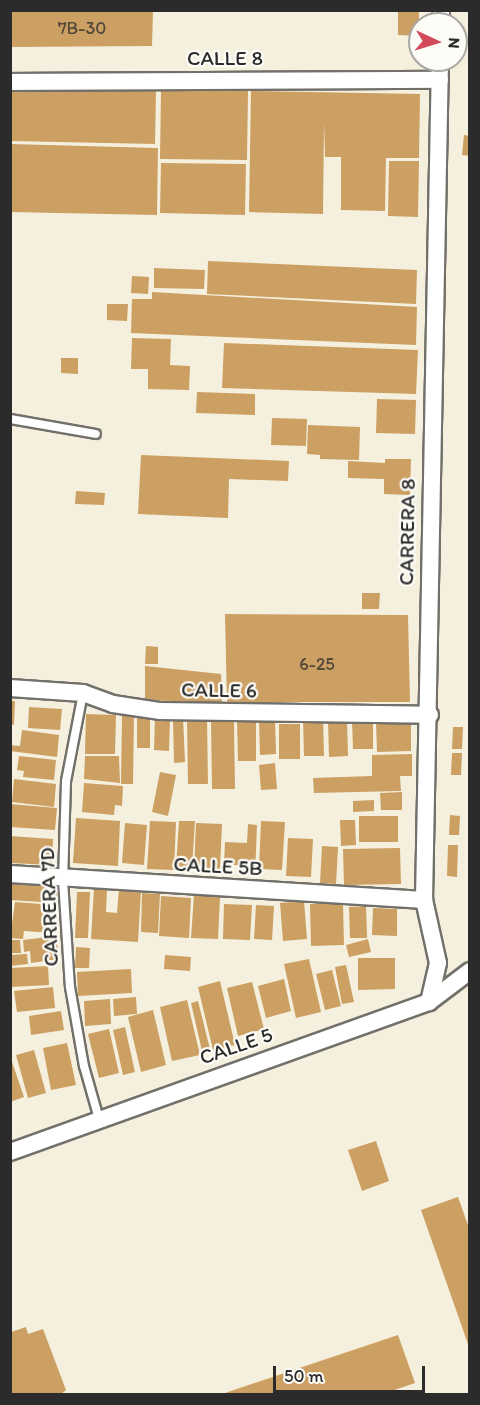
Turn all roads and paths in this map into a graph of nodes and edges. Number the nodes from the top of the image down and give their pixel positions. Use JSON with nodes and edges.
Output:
{"nodes":[{"id":1,"x":440,"y":72,"type":"edge"},
{"id":2,"x":440,"y":80,"type":"junction"},
{"id":3,"x":10,"y":82,"type":"edge"},
{"id":4,"x":10,"y":419,"type":"edge"},
{"id":5,"x":96,"y":434,"type":"dead end"},
{"id":6,"x":10,"y":688,"type":"edge"},
{"id":7,"x":83,"y":693,"type":"junction"},
{"id":8,"x":430,"y":715,"type":"junction"},
{"id":9,"x":10,"y":874,"type":"edge"},
{"id":10,"x":63,"y":880,"type":"junction"},
{"id":11,"x":424,"y":900,"type":"junction"},
{"id":12,"x":470,"y":971,"type":"edge"},
{"id":13,"x":429,"y":1002,"type":"junction"},
{"id":14,"x":99,"y":1119,"type":"junction"},
{"id":15,"x":10,"y":1152,"type":"edge"}],
"edges":[{"from":1,"to":2,"type":"street","name":"CARRERA 8"},
{"from":2,"to":3,"type":"street","name":"CALLE 8"},
{"from":2,"to":8,"type":"street","name":"CARRERA 8"},
{"from":4,"to":5,"type":"lane"},
{"from":6,"to":7,"type":"street","name":"CALLE 6"},
{"from":7,"to":8,"type":"street","name":"CALLE 6"},
{"from":7,"to":10,"type":"lane","name":"CARRERA 7D"},
{"from":8,"to":11,"type":"street","name":"CARRERA 8"},
{"from":9,"to":10,"type":"street","name":"CALLE 5B"},
{"from":10,"to":11,"type":"street","name":"CALLE 5B"},
{"from":10,"to":14,"type":"lane","name":"CARRERA 7D"},
{"from":11,"to":13,"type":"street","name":"CARRERA 8"},
{"from":12,"to":13,"type":"street","name":"CALLE 5"},
{"from":13,"to":14,"type":"street","name":"CALLE 5"},
{"from":14,"to":15,"type":"street","name":"CALLE 5"}]}
